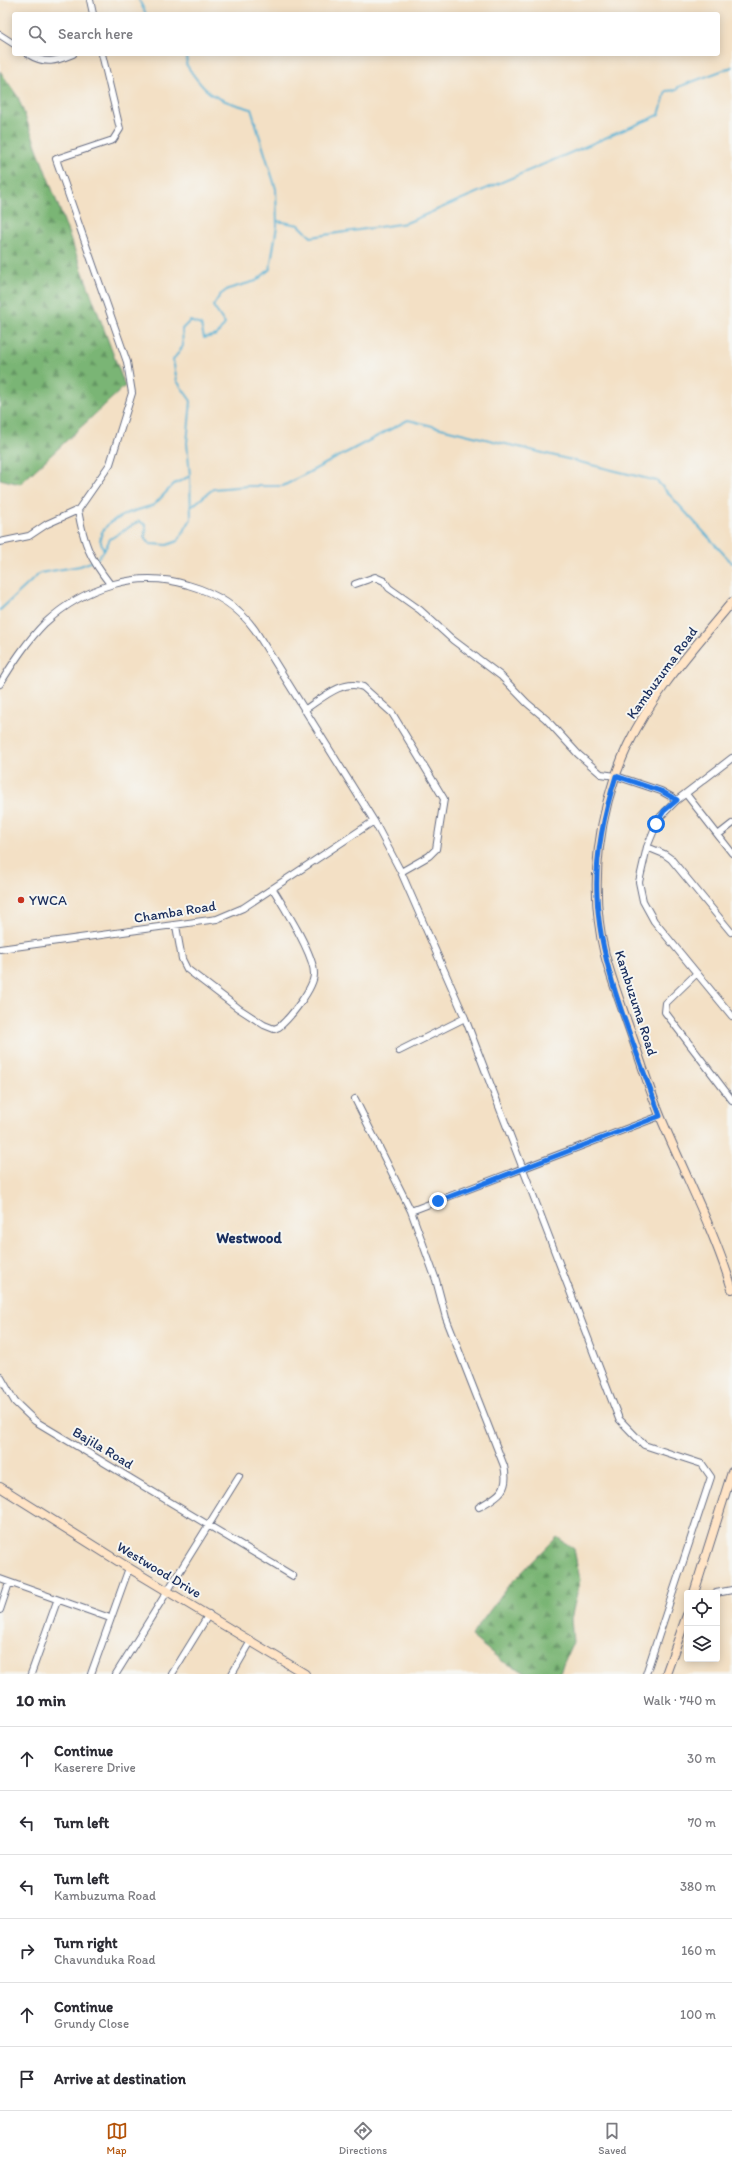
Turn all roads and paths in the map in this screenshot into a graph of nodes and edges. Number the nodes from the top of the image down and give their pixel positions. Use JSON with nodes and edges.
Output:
{"nodes":[{"id":1,"x":90,"y":0,"type":"edge"},
{"id":2,"x":93,"y":12,"type":"edge"},
{"id":3,"x":0,"y":35,"type":"edge"},
{"id":4,"x":12,"y":43,"type":"edge"},
{"id":5,"x":31,"y":56,"type":"edge"},
{"id":6,"x":69,"y":56,"type":"edge"},
{"id":7,"x":102,"y":56,"type":"edge"},
{"id":8,"x":78,"y":510,"type":"junction"},
{"id":9,"x":0,"y":542,"type":"edge"},
{"id":10,"x":110,"y":584,"type":"junction"},
{"id":11,"x":355,"y":584,"type":"dead end"},
{"id":12,"x":732,"y":602,"type":"edge"},
{"id":13,"x":0,"y":684,"type":"edge"},
{"id":14,"x":304,"y":710,"type":"junction"},
{"id":15,"x":732,"y":758,"type":"edge"},
{"id":16,"x":616,"y":776,"type":"junction"},
{"id":17,"x":686,"y":794,"type":"junction"},
{"id":18,"x":677,"y":800,"type":"junction"},
{"id":19,"x":374,"y":821,"type":"junction"},
{"id":20,"x":732,"y":824,"type":"edge"},
{"id":21,"x":718,"y":835,"type":"junction"},
{"id":22,"x":647,"y":847,"type":"junction"},
{"id":23,"x":732,"y":853,"type":"edge"},
{"id":24,"x":402,"y":872,"type":"junction"},
{"id":25,"x":273,"y":889,"type":"junction"},
{"id":26,"x":176,"y":926,"type":"junction"},
{"id":27,"x":731,"y":932,"type":"edge"},
{"id":28,"x":0,"y":949,"type":"edge"},
{"id":29,"x":697,"y":973,"type":"junction"},
{"id":30,"x":730,"y":1008,"type":"edge"},
{"id":31,"x":732,"y":1016,"type":"edge"},
{"id":32,"x":465,"y":1018,"type":"junction"},
{"id":33,"x":399,"y":1051,"type":"dead end"},
{"id":34,"x":355,"y":1099,"type":"dead end"},
{"id":35,"x":732,"y":1100,"type":"edge"},
{"id":36,"x":660,"y":1116,"type":"junction"},
{"id":37,"x":524,"y":1169,"type":"junction"},
{"id":38,"x":411,"y":1211,"type":"junction"},
{"id":39,"x":732,"y":1289,"type":"edge"},
{"id":40,"x":0,"y":1376,"type":"edge"},
{"id":41,"x":732,"y":1472,"type":"edge"},
{"id":42,"x":239,"y":1476,"type":"dead end"},
{"id":43,"x":0,"y":1486,"type":"edge"},
{"id":44,"x":479,"y":1507,"type":"dead end"},
{"id":45,"x":209,"y":1524,"type":"junction"},
{"id":46,"x":130,"y":1568,"type":"junction"},
{"id":47,"x":292,"y":1576,"type":"dead end"},
{"id":48,"x":0,"y":1579,"type":"edge"},
{"id":49,"x":9,"y":1583,"type":"junction"},
{"id":50,"x":167,"y":1590,"type":"junction"},
{"id":51,"x":695,"y":1590,"type":"edge"},
{"id":52,"x":732,"y":1590,"type":"edge"},
{"id":53,"x":720,"y":1592,"type":"edge"},
{"id":54,"x":57,"y":1601,"type":"junction"},
{"id":55,"x":0,"y":1610,"type":"edge"},
{"id":56,"x":209,"y":1614,"type":"junction"},
{"id":57,"x":110,"y":1618,"type":"junction"},
{"id":58,"x":684,"y":1623,"type":"edge"},
{"id":59,"x":251,"y":1642,"type":"junction"},
{"id":60,"x":293,"y":1671,"type":"edge"},
{"id":61,"x":31,"y":1674,"type":"edge"},
{"id":62,"x":91,"y":1674,"type":"edge"},
{"id":63,"x":116,"y":1674,"type":"edge"},
{"id":64,"x":172,"y":1674,"type":"edge"},
{"id":65,"x":232,"y":1674,"type":"edge"},
{"id":66,"x":305,"y":1674,"type":"edge"},
{"id":67,"x":646,"y":1674,"type":"edge"},
{"id":68,"x":666,"y":1674,"type":"edge"}],
"edges":[{"from":1,"to":2,"type":"street"},
{"from":3,"to":4,"type":"street"},
{"from":5,"to":6,"type":"street"},
{"from":7,"to":8,"type":"street"},
{"from":8,"to":9,"type":"street"},
{"from":8,"to":10,"type":"street"},
{"from":10,"to":13,"type":"street"},
{"from":10,"to":14,"type":"street"},
{"from":11,"to":16,"type":"street"},
{"from":12,"to":16,"type":"main road","name":"Kambuzuma Road"},
{"from":14,"to":19,"type":"street"},
{"from":14,"to":24,"type":"street"},
{"from":15,"to":17,"type":"street"},
{"from":16,"to":18,"type":"street"},
{"from":16,"to":36,"type":"main road","name":"Kambuzuma Road"},
{"from":17,"to":18,"type":"street"},
{"from":17,"to":21,"type":"street"},
{"from":18,"to":22,"type":"street"},
{"from":19,"to":24,"type":"street"},
{"from":19,"to":25,"type":"street","name":"Chamba Road"},
{"from":20,"to":21,"type":"street"},
{"from":21,"to":23,"type":"street"},
{"from":22,"to":27,"type":"street"},
{"from":22,"to":29,"type":"street"},
{"from":24,"to":32,"type":"street"},
{"from":25,"to":26,"type":"street","name":"Chamba Road"},
{"from":25,"to":26,"type":"street"},
{"from":26,"to":28,"type":"street","name":"Chamba Road"},
{"from":29,"to":30,"type":"street"},
{"from":29,"to":35,"type":"street"},
{"from":30,"to":31,"type":"street"},
{"from":32,"to":33,"type":"street"},
{"from":32,"to":37,"type":"street"},
{"from":34,"to":38,"type":"street"},
{"from":36,"to":37,"type":"street"},
{"from":36,"to":39,"type":"main road","name":"Kambuzuma Road"},
{"from":37,"to":38,"type":"street"},
{"from":37,"to":67,"type":"street"},
{"from":38,"to":44,"type":"street"},
{"from":40,"to":45,"type":"street","name":"Bajila Road"},
{"from":41,"to":51,"type":"main road"},
{"from":42,"to":45,"type":"street"},
{"from":43,"to":46,"type":"main road","name":"Westwood Drive"},
{"from":45,"to":47,"type":"street","name":"Bajila Road"},
{"from":45,"to":50,"type":"street"},
{"from":46,"to":50,"type":"main road","name":"Westwood Drive"},
{"from":46,"to":57,"type":"street"},
{"from":48,"to":49,"type":"street"},
{"from":49,"to":54,"type":"street"},
{"from":49,"to":55,"type":"street"},
{"from":50,"to":56,"type":"main road","name":"Westwood Drive"},
{"from":50,"to":63,"type":"street"},
{"from":52,"to":53,"type":"street"},
{"from":54,"to":57,"type":"street"},
{"from":54,"to":61,"type":"street"},
{"from":56,"to":59,"type":"main road","name":"Westwood Drive"},
{"from":56,"to":64,"type":"street"},
{"from":57,"to":62,"type":"street"},
{"from":58,"to":68,"type":"main road"},
{"from":59,"to":60,"type":"main road","name":"Westwood Drive"},
{"from":59,"to":65,"type":"street"},
{"from":60,"to":66,"type":"main road","name":"Westwood Drive"}]}
